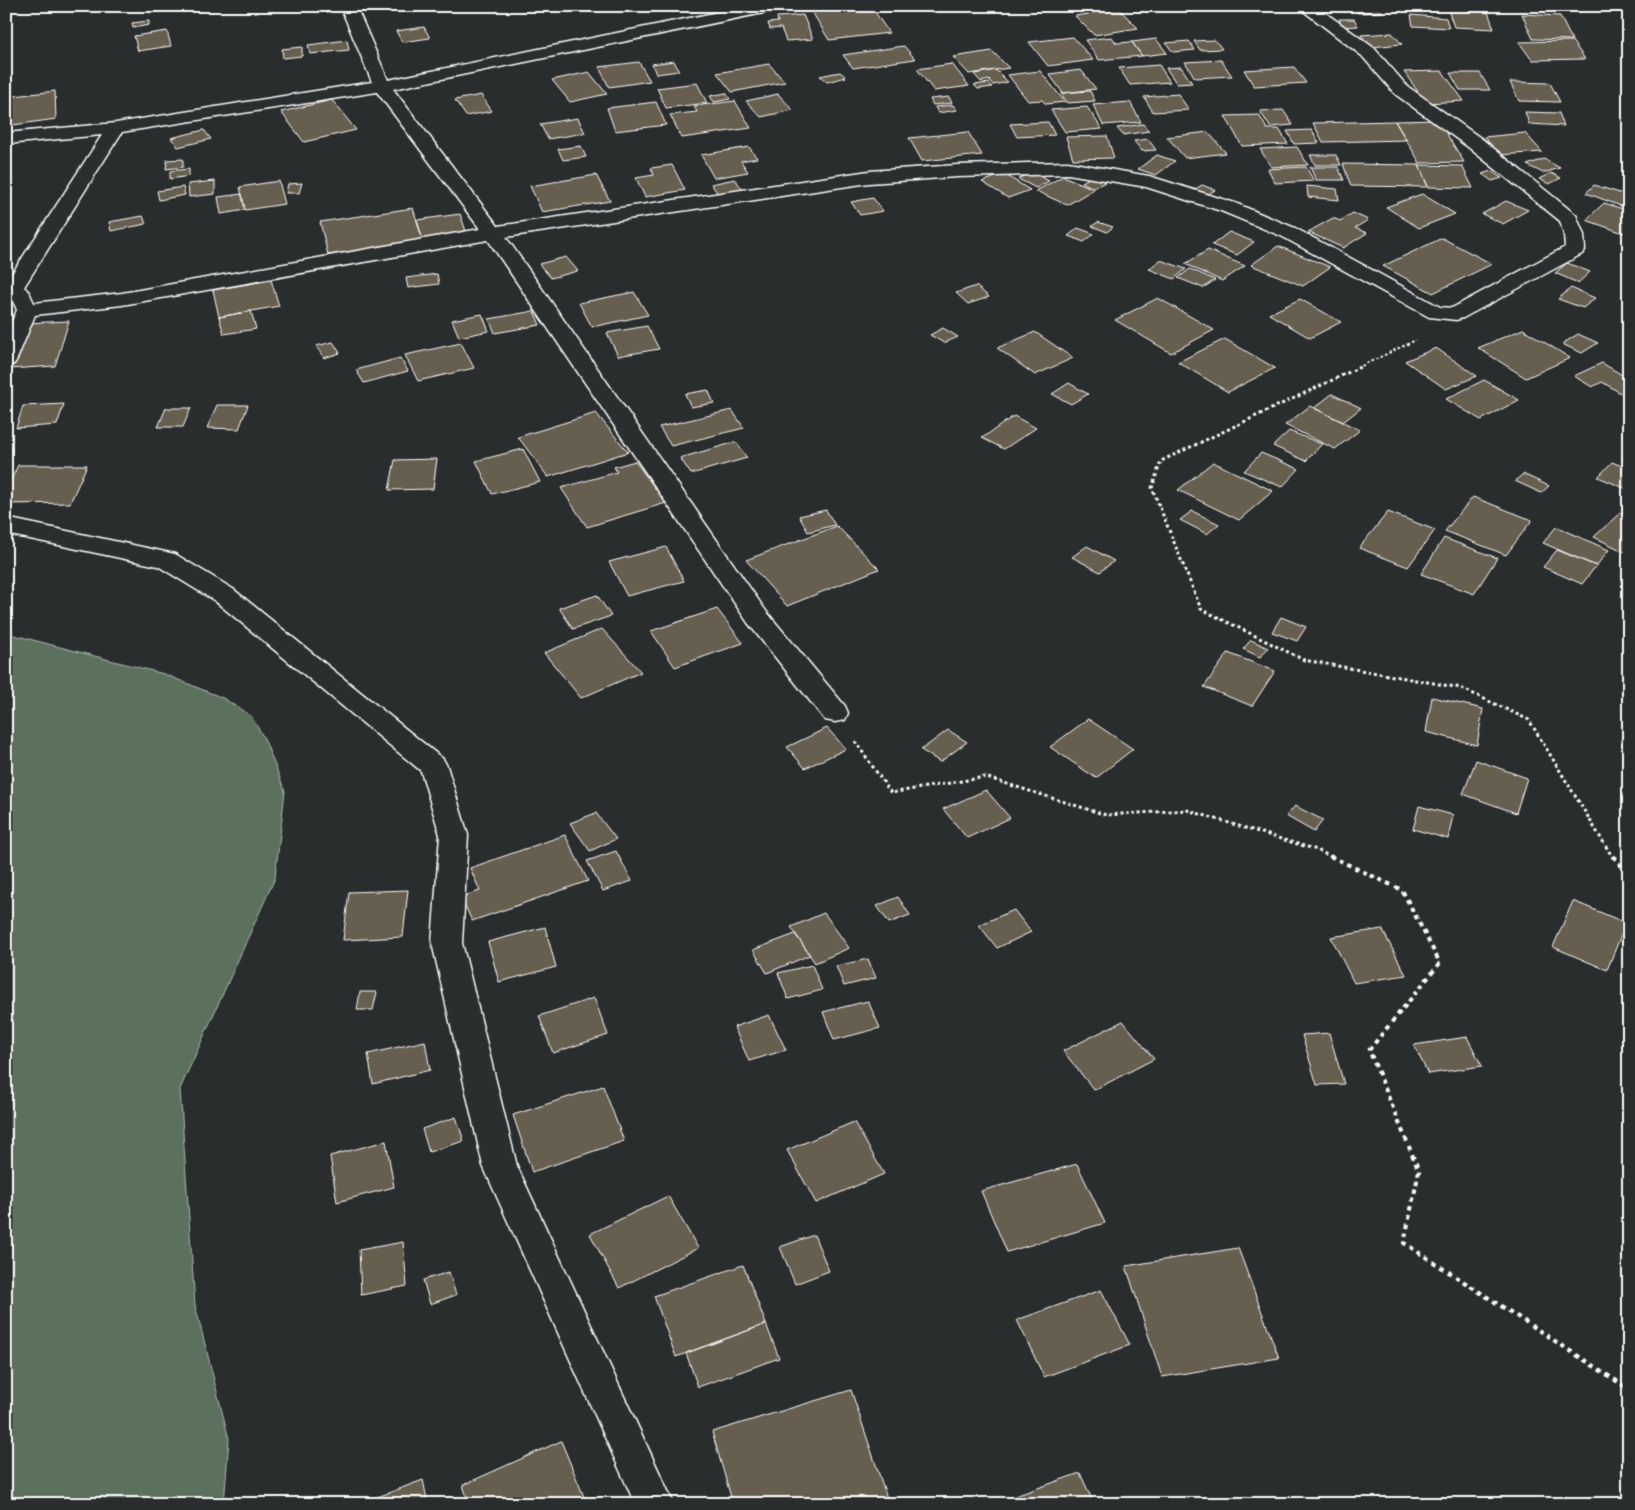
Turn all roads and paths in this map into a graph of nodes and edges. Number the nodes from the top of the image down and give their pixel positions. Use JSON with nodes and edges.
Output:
{"nodes":[{"id":1,"x":348,"y":6,"type":"edge"},
{"id":2,"x":772,"y":6,"type":"edge"},
{"id":3,"x":1305,"y":6,"type":"edge"},
{"id":4,"x":382,"y":86,"type":"junction"},
{"id":5,"x":116,"y":128,"type":"junction"},
{"id":6,"x":6,"y":139,"type":"edge"},
{"id":7,"x":493,"y":233,"type":"junction"},
{"id":8,"x":11,"y":282,"type":"edge"},
{"id":9,"x":27,"y":310,"type":"junction"},
{"id":10,"x":1456,"y":314,"type":"junction"},
{"id":11,"x":6,"y":359,"type":"edge"},
{"id":12,"x":6,"y":526,"type":"edge"},
{"id":13,"x":836,"y":713,"type":"joint"},
{"id":14,"x":1629,"y":876,"type":"edge"},
{"id":15,"x":1629,"y":1389,"type":"edge"},
{"id":16,"x":654,"y":1504,"type":"edge"}],
"edges":[{"from":1,"to":4,"type":"street"},
{"from":2,"to":4,"type":"street"},
{"from":3,"to":10,"type":"street"},
{"from":4,"to":5,"type":"street"},
{"from":4,"to":7,"type":"street"},
{"from":5,"to":6,"type":"street"},
{"from":5,"to":8,"type":"street"},
{"from":7,"to":9,"type":"street"},
{"from":7,"to":10,"type":"street"},
{"from":7,"to":13,"type":"street"},
{"from":8,"to":9,"type":"street"},
{"from":9,"to":11,"type":"street"},
{"from":10,"to":14,"type":"path"},
{"from":12,"to":16,"type":"street"},
{"from":13,"to":15,"type":"path"}]}
